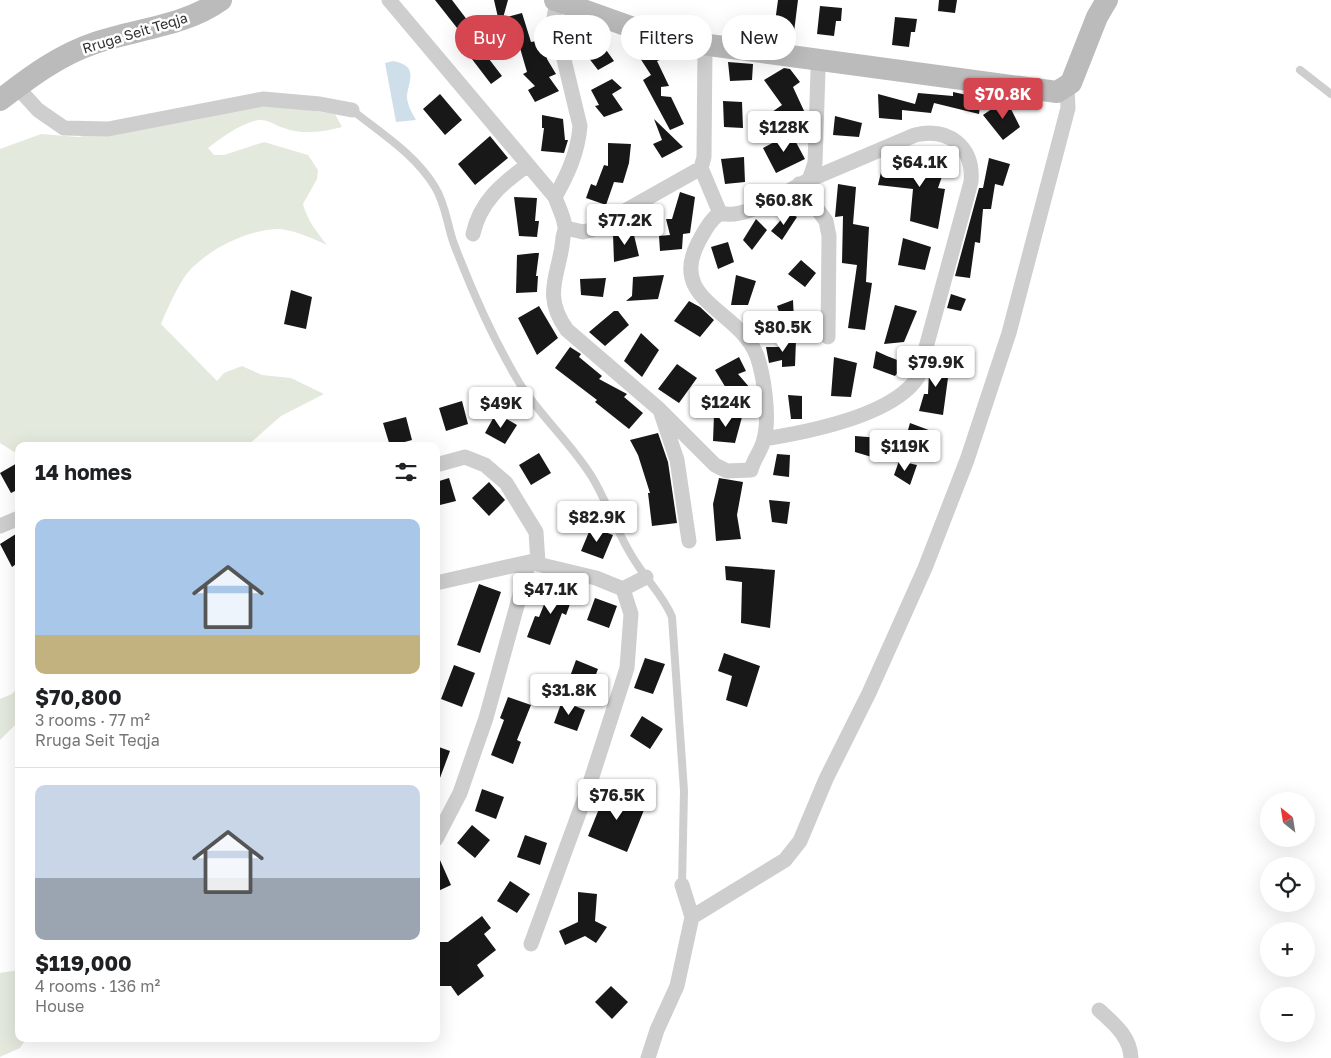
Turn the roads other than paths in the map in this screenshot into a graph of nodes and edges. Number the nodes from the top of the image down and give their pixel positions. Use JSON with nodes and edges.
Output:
{"nodes":[{"id":1,"x":222,"y":0,"type":"edge"},
{"id":2,"x":389,"y":0,"type":"edge"},
{"id":3,"x":556,"y":0,"type":"edge"},
{"id":4,"x":1107,"y":0,"type":"edge"},
{"id":5,"x":621,"y":23,"type":"edge"},
{"id":6,"x":712,"y":45,"type":"edge"},
{"id":7,"x":705,"y":60,"type":"edge"},
{"id":8,"x":1300,"y":70,"type":"dead end"},
{"id":9,"x":818,"y":71,"type":"dead end"},
{"id":10,"x":1067,"y":88,"type":"junction"},
{"id":11,"x":8,"y":94,"type":"edge"},
{"id":12,"x":1331,"y":94,"type":"edge"},
{"id":13,"x":352,"y":110,"type":"joint"},
{"id":14,"x":528,"y":165,"type":"junction"},
{"id":15,"x":701,"y":168,"type":"junction"},
{"id":16,"x":804,"y":182,"type":"junction"},
{"id":17,"x":555,"y":197,"type":"junction"},
{"id":18,"x":720,"y":213,"type":"junction"},
{"id":19,"x":566,"y":228,"type":"junction"},
{"id":20,"x":473,"y":234,"type":"dead end"},
{"id":21,"x":828,"y":337,"type":"dead end"},
{"id":22,"x":659,"y":409,"type":"junction"},
{"id":23,"x":764,"y":439,"type":"junction"},
{"id":24,"x":440,"y":464,"type":"edge"},
{"id":25,"x":15,"y":520,"type":"edge"},
{"id":26,"x":0,"y":526,"type":"edge"},
{"id":27,"x":689,"y":540,"type":"dead end"},
{"id":28,"x":534,"y":563,"type":"junction"},
{"id":29,"x":646,"y":577,"type":"junction"},
{"id":30,"x":440,"y":582,"type":"edge"},
{"id":31,"x":623,"y":590,"type":"junction"},
{"id":32,"x":440,"y":831,"type":"edge"},
{"id":33,"x":682,"y":885,"type":"joint"},
{"id":34,"x":692,"y":917,"type":"junction"},
{"id":35,"x":530,"y":944,"type":"dead end"},
{"id":36,"x":1099,"y":1010,"type":"dead end"},
{"id":37,"x":648,"y":1058,"type":"edge"},
{"id":38,"x":1131,"y":1058,"type":"edge"}],
"edges":[{"from":1,"to":11,"type":"main road","name":"Rruga Seit Teqja"},
{"from":2,"to":14,"type":"street"},
{"from":3,"to":5,"type":"main road"},
{"from":3,"to":17,"type":"street"},
{"from":4,"to":10,"type":"main road"},
{"from":6,"to":10,"type":"main road"},
{"from":7,"to":15,"type":"street"},
{"from":8,"to":12,"type":"lane"},
{"from":9,"to":16,"type":"street"},
{"from":10,"to":34,"type":"street"},
{"from":11,"to":13,"type":"street"},
{"from":13,"to":29,"type":"lane"},
{"from":14,"to":17,"type":"street"},
{"from":14,"to":20,"type":"street"},
{"from":15,"to":18,"type":"street"},
{"from":15,"to":19,"type":"street"},
{"from":16,"to":18,"type":"street"},
{"from":16,"to":21,"type":"street"},
{"from":16,"to":23,"type":"street"},
{"from":17,"to":19,"type":"street"},
{"from":18,"to":23,"type":"street"},
{"from":19,"to":22,"type":"street"},
{"from":22,"to":23,"type":"street"},
{"from":22,"to":27,"type":"street"},
{"from":24,"to":28,"type":"street"},
{"from":25,"to":26,"type":"street"},
{"from":28,"to":30,"type":"street"},
{"from":28,"to":31,"type":"street"},
{"from":28,"to":32,"type":"street"},
{"from":29,"to":31,"type":"street"},
{"from":29,"to":33,"type":"lane"},
{"from":31,"to":35,"type":"street"},
{"from":33,"to":34,"type":"street"},
{"from":34,"to":37,"type":"street"},
{"from":36,"to":38,"type":"street"}]}
